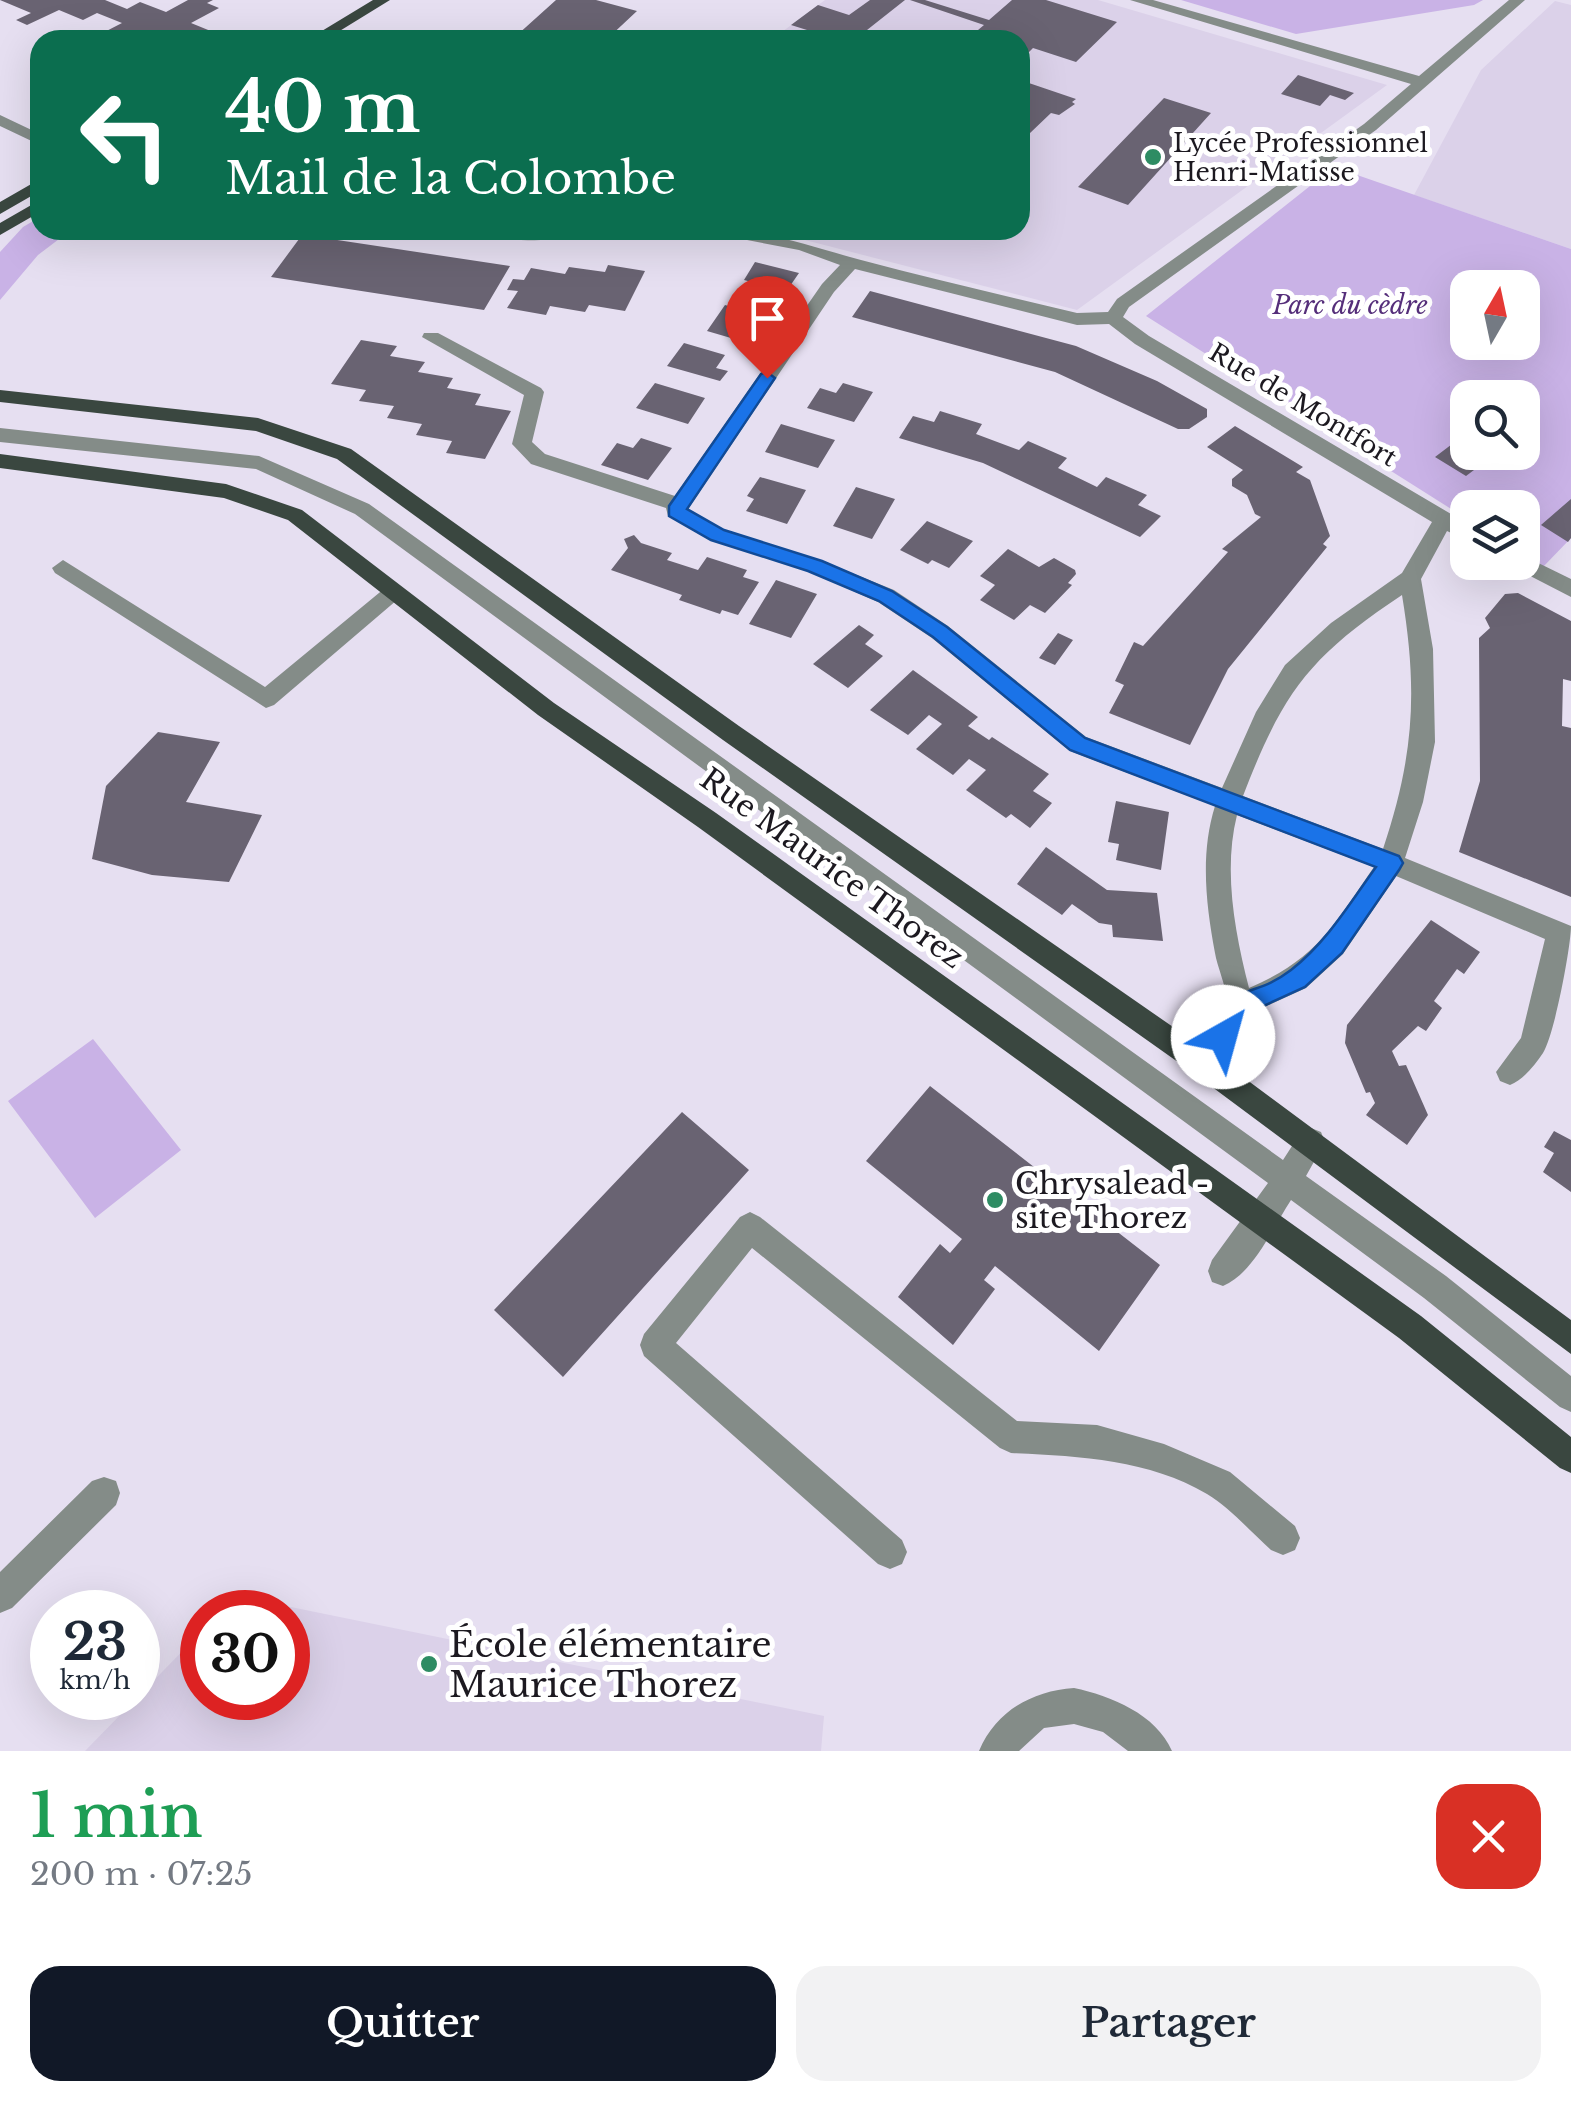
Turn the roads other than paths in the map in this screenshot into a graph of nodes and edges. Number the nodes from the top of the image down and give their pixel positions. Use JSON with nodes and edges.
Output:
{"nodes":[{"id":1,"x":383,"y":0,"type":"edge"},
{"id":2,"x":1137,"y":0,"type":"edge"},
{"id":3,"x":1518,"y":0,"type":"edge"},
{"id":4,"x":331,"y":30,"type":"edge"},
{"id":5,"x":1422,"y":82,"type":"junction"},
{"id":6,"x":0,"y":120,"type":"edge"},
{"id":7,"x":30,"y":135,"type":"edge"},
{"id":8,"x":30,"y":190,"type":"edge"},
{"id":9,"x":0,"y":208,"type":"edge"},
{"id":10,"x":30,"y":211,"type":"edge"},
{"id":11,"x":0,"y":230,"type":"edge"},
{"id":12,"x":772,"y":240,"type":"edge"},
{"id":13,"x":851,"y":263,"type":"junction"},
{"id":14,"x":1113,"y":318,"type":"junction"},
{"id":15,"x":431,"y":337,"type":"dead end"},
{"id":16,"x":0,"y":396,"type":"edge"},
{"id":17,"x":0,"y":435,"type":"edge"},
{"id":18,"x":0,"y":461,"type":"edge"},
{"id":19,"x":680,"y":505,"type":"junction"},
{"id":20,"x":1444,"y":520,"type":"junction"},
{"id":21,"x":1450,"y":524,"type":"edge"},
{"id":22,"x":63,"y":568,"type":"dead end"},
{"id":23,"x":1540,"y":573,"type":"edge"},
{"id":24,"x":1410,"y":579,"type":"junction"},
{"id":25,"x":1571,"y":590,"type":"edge"},
{"id":26,"x":393,"y":594,"type":"junction"},
{"id":27,"x":1229,"y":803,"type":"junction"},
{"id":28,"x":1391,"y":863,"type":"junction"},
{"id":29,"x":1565,"y":936,"type":"edge"},
{"id":30,"x":1240,"y":1005,"type":"junction"},
{"id":31,"x":1202,"y":1062,"type":"junction"},
{"id":32,"x":1510,"y":1072,"type":"dead end"},
{"id":33,"x":1311,"y":1142,"type":"junction"},
{"id":34,"x":1287,"y":1180,"type":"junction"},
{"id":35,"x":1262,"y":1220,"type":"junction"},
{"id":36,"x":1223,"y":1271,"type":"dead end"},
{"id":37,"x":1571,"y":1339,"type":"edge"},
{"id":38,"x":1571,"y":1396,"type":"edge"},
{"id":39,"x":1571,"y":1457,"type":"edge"},
{"id":40,"x":104,"y":1493,"type":"dead end"},
{"id":41,"x":1284,"y":1538,"type":"dead end"},
{"id":42,"x":890,"y":1552,"type":"dead end"},
{"id":43,"x":0,"y":1596,"type":"edge"},
{"id":44,"x":998,"y":1751,"type":"edge"},
{"id":45,"x":1154,"y":1751,"type":"edge"}],
"edges":[{"from":1,"to":4,"type":"main road"},
{"from":2,"to":5,"type":"street"},
{"from":3,"to":5,"type":"street"},
{"from":5,"to":14,"type":"street"},
{"from":6,"to":7,"type":"street"},
{"from":8,"to":9,"type":"main road"},
{"from":10,"to":11,"type":"main road"},
{"from":12,"to":13,"type":"street"},
{"from":13,"to":14,"type":"street"},
{"from":13,"to":19,"type":"street"},
{"from":14,"to":20,"type":"street","name":"Rue de Montfort"},
{"from":15,"to":19,"type":"street"},
{"from":16,"to":31,"type":"main road","name":"Rue Maurice Thorez"},
{"from":17,"to":34,"type":"street"},
{"from":18,"to":26,"type":"main road","name":"Rue Maurice Thorez"},
{"from":19,"to":27,"type":"street"},
{"from":20,"to":21,"type":"street","name":"Rue de Montfort"},
{"from":20,"to":24,"type":"street"},
{"from":22,"to":26,"type":"street"},
{"from":23,"to":25,"type":"street"},
{"from":24,"to":27,"type":"street"},
{"from":24,"to":28,"type":"street"},
{"from":26,"to":35,"type":"main road","name":"Rue Maurice Thorez"},
{"from":27,"to":28,"type":"street"},
{"from":27,"to":30,"type":"street"},
{"from":28,"to":29,"type":"street"},
{"from":28,"to":30,"type":"street"},
{"from":29,"to":32,"type":"street"},
{"from":30,"to":31,"type":"street"},
{"from":31,"to":33,"type":"main road","name":"Rue Maurice Thorez"},
{"from":33,"to":34,"type":"street"},
{"from":33,"to":37,"type":"main road","name":"Rue Maurice Thorez"},
{"from":34,"to":35,"type":"street"},
{"from":34,"to":38,"type":"street"},
{"from":35,"to":36,"type":"street"},
{"from":35,"to":39,"type":"main road","name":"Rue Maurice Thorez"},
{"from":40,"to":43,"type":"street"},
{"from":41,"to":42,"type":"street"},
{"from":44,"to":45,"type":"street"}]}
